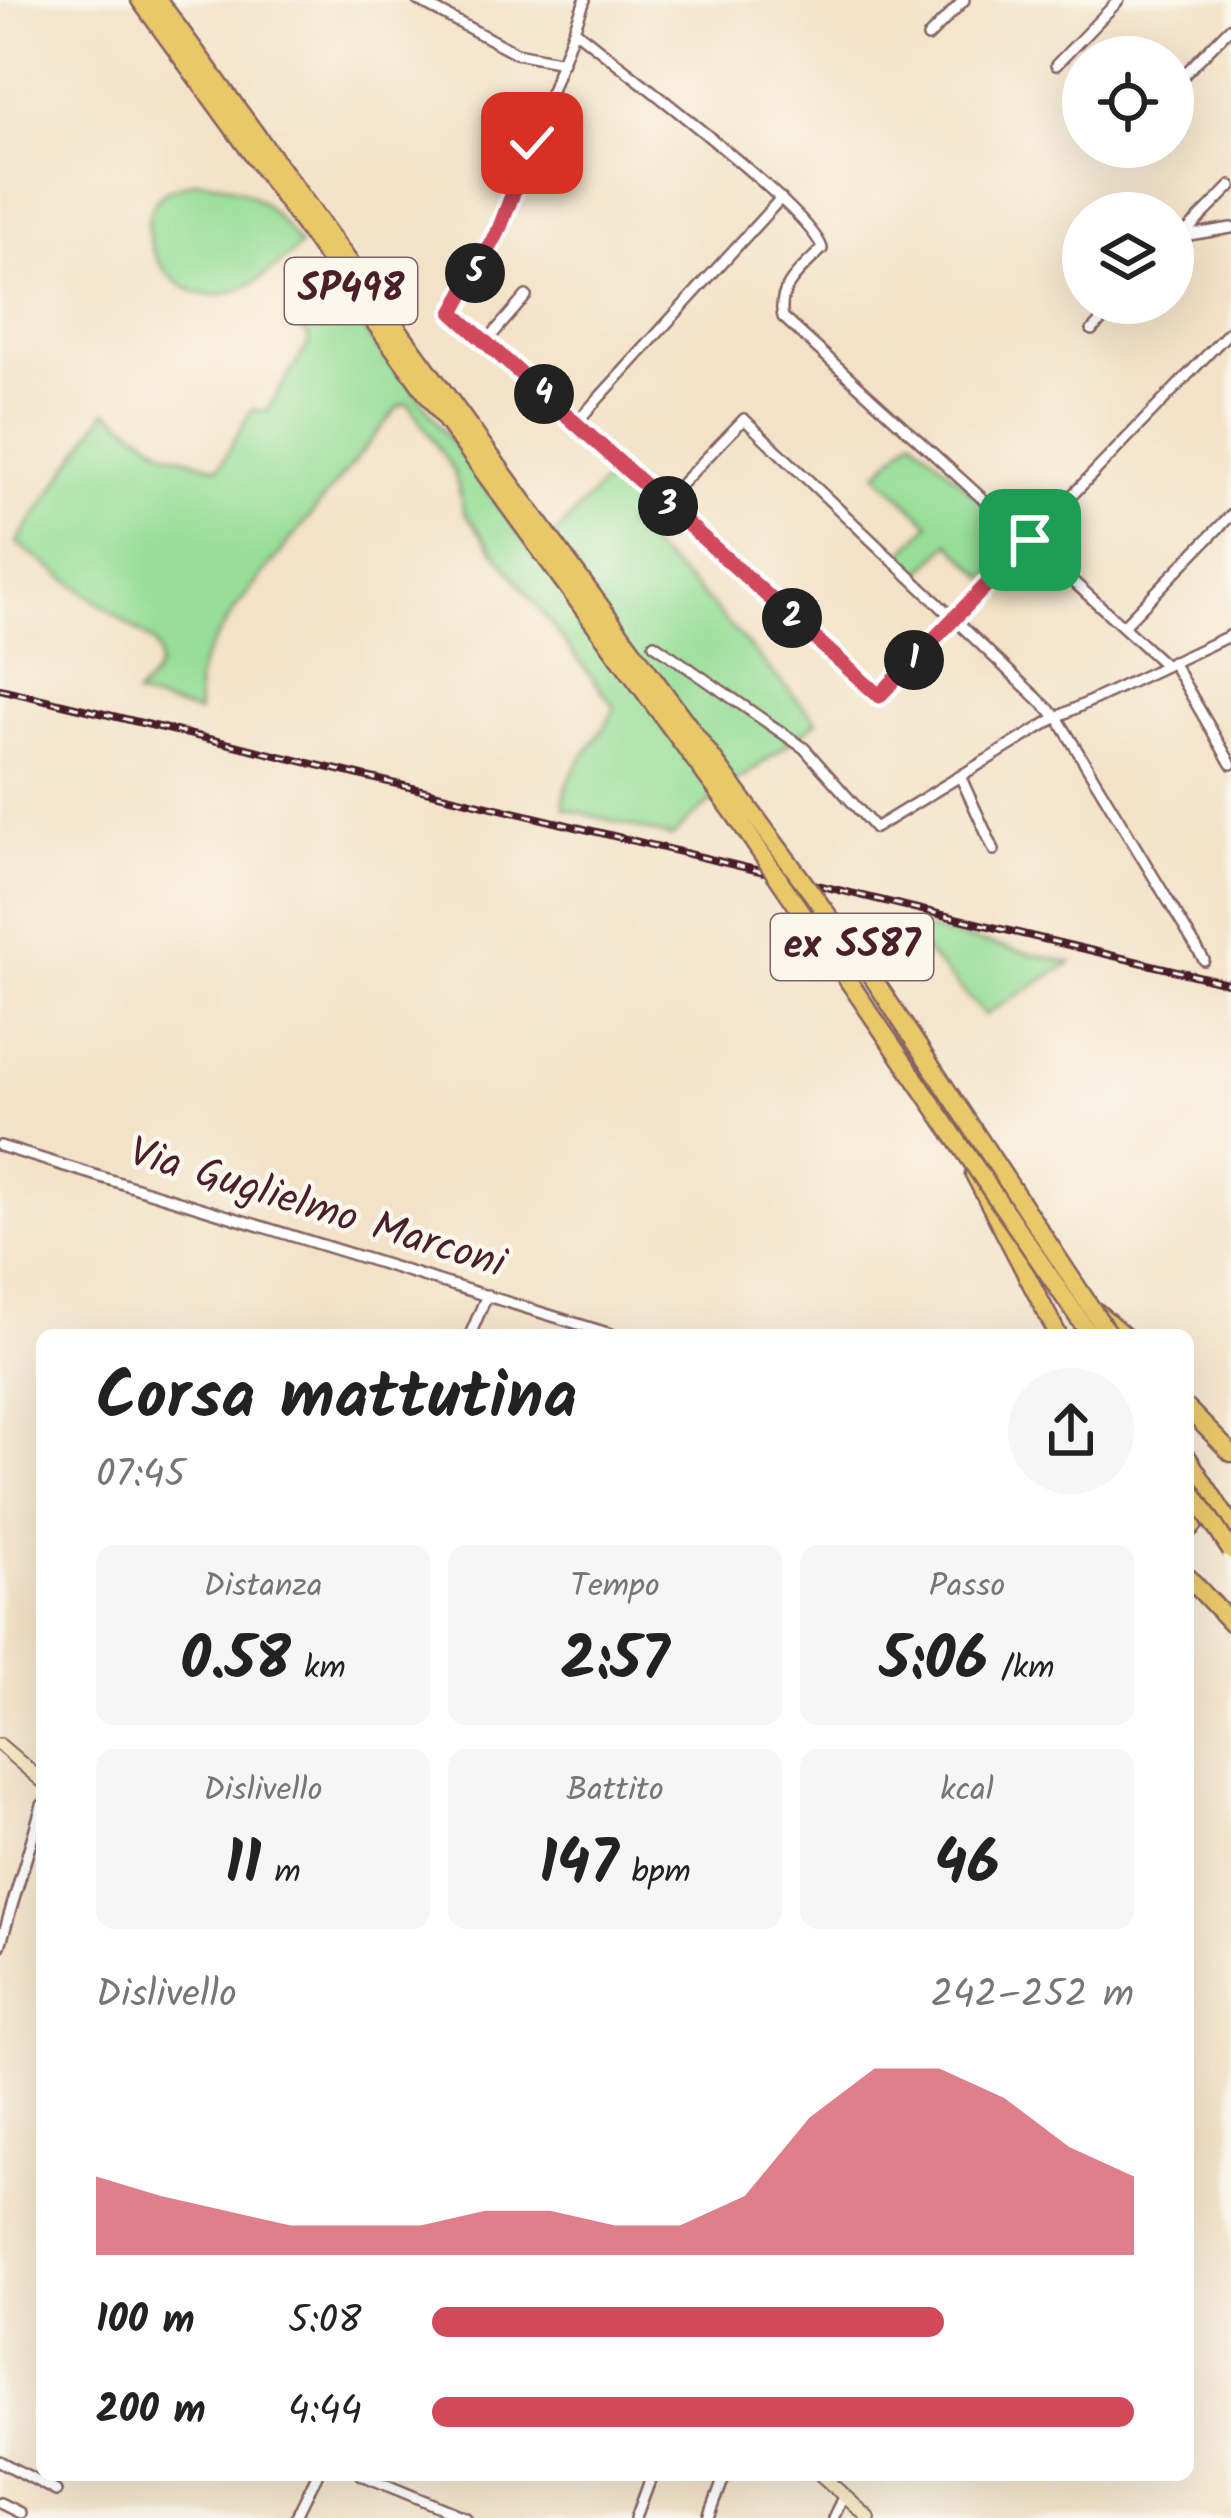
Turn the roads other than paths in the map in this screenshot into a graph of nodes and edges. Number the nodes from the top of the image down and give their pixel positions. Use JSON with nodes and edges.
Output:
{"nodes":[{"id":1,"x":140,"y":0,"type":"edge"},
{"id":2,"x":158,"y":0,"type":"edge"},
{"id":3,"x":417,"y":0,"type":"edge"},
{"id":4,"x":585,"y":0,"type":"edge"},
{"id":5,"x":964,"y":0,"type":"edge"},
{"id":6,"x":1119,"y":0,"type":"edge"},
{"id":7,"x":1231,"y":27,"type":"edge"},
{"id":8,"x":575,"y":30,"type":"junction"},
{"id":9,"x":928,"y":38,"type":"dead end"},
{"id":10,"x":563,"y":62,"type":"junction"},
{"id":11,"x":1056,"y":65,"type":"dead end"},
{"id":12,"x":1194,"y":65,"type":"edge"},
{"id":13,"x":1231,"y":186,"type":"edge"},
{"id":14,"x":781,"y":198,"type":"junction"},
{"id":15,"x":1194,"y":223,"type":"edge"},
{"id":16,"x":1231,"y":228,"type":"edge"},
{"id":17,"x":1194,"y":236,"type":"edge"},
{"id":18,"x":526,"y":296,"type":"dead end"},
{"id":19,"x":1098,"y":324,"type":"edge"},
{"id":20,"x":1092,"y":330,"type":"dead end"},
{"id":21,"x":1231,"y":330,"type":"edge"},
{"id":22,"x":486,"y":342,"type":"junction"},
{"id":23,"x":576,"y":423,"type":"junction"},
{"id":24,"x":664,"y":502,"type":"junction"},
{"id":25,"x":1231,"y":514,"type":"edge"},
{"id":26,"x":1030,"y":540,"type":"junction"},
{"id":27,"x":570,"y":577,"type":"junction"},
{"id":28,"x":955,"y":619,"type":"junction"},
{"id":29,"x":1123,"y":626,"type":"junction"},
{"id":30,"x":1231,"y":635,"type":"edge"},
{"id":31,"x":654,"y":644,"type":"dead end"},
{"id":32,"x":1169,"y":664,"type":"junction"},
{"id":33,"x":1057,"y":717,"type":"junction"},
{"id":34,"x":1231,"y":764,"type":"edge"},
{"id":35,"x":962,"y":778,"type":"junction"},
{"id":36,"x":994,"y":850,"type":"dead end"},
{"id":37,"x":1204,"y":960,"type":"dead end"},
{"id":38,"x":953,"y":1130,"type":"junction"},
{"id":39,"x":0,"y":1146,"type":"edge"},
{"id":40,"x":487,"y":1295,"type":"junction"},
{"id":41,"x":1090,"y":1306,"type":"junction"},
{"id":42,"x":473,"y":1329,"type":"edge"},
{"id":43,"x":595,"y":1329,"type":"edge"},
{"id":44,"x":1055,"y":1329,"type":"edge"},
{"id":45,"x":1086,"y":1329,"type":"edge"},
{"id":46,"x":1105,"y":1329,"type":"edge"},
{"id":47,"x":1116,"y":1329,"type":"edge"},
{"id":48,"x":1194,"y":1415,"type":"edge"},
{"id":49,"x":1231,"y":1454,"type":"edge"},
{"id":50,"x":1194,"y":1468,"type":"edge"},
{"id":51,"x":1194,"y":1494,"type":"edge"},
{"id":52,"x":1194,"y":1522,"type":"edge"},
{"id":53,"x":1231,"y":1528,"type":"edge"},
{"id":54,"x":1231,"y":1551,"type":"edge"},
{"id":55,"x":1194,"y":1583,"type":"edge"},
{"id":56,"x":1231,"y":1623,"type":"edge"},
{"id":57,"x":0,"y":1745,"type":"edge"},
{"id":58,"x":36,"y":1776,"type":"edge"},
{"id":59,"x":36,"y":1825,"type":"edge"},
{"id":60,"x":0,"y":1946,"type":"edge"},
{"id":61,"x":0,"y":2461,"type":"edge"},
{"id":62,"x":36,"y":2480,"type":"edge"},
{"id":63,"x":37,"y":2481,"type":"edge"},
{"id":64,"x":314,"y":2481,"type":"edge"},
{"id":65,"x":377,"y":2481,"type":"edge"},
{"id":66,"x":650,"y":2481,"type":"edge"},
{"id":67,"x":723,"y":2481,"type":"edge"},
{"id":68,"x":828,"y":2481,"type":"edge"},
{"id":69,"x":56,"y":2491,"type":"dead end"},
{"id":70,"x":844,"y":2495,"type":"junction"},
{"id":71,"x":0,"y":2503,"type":"edge"},
{"id":72,"x":435,"y":2505,"type":"junction"},
{"id":73,"x":20,"y":2513,"type":"dead end"},
{"id":74,"x":296,"y":2518,"type":"edge"},
{"id":75,"x":429,"y":2518,"type":"edge"},
{"id":76,"x":466,"y":2518,"type":"edge"},
{"id":77,"x":637,"y":2518,"type":"edge"},
{"id":78,"x":709,"y":2518,"type":"edge"},
{"id":79,"x":833,"y":2518,"type":"edge"},
{"id":80,"x":869,"y":2518,"type":"edge"}],
"edges":[{"from":1,"to":27,"type":"highway","number":"SP498"},
{"from":2,"to":27,"type":"highway","number":"ex SS87"},
{"from":3,"to":10,"type":"street"},
{"from":4,"to":8,"type":"street"},
{"from":5,"to":9,"type":"street"},
{"from":6,"to":11,"type":"street"},
{"from":7,"to":12,"type":"street"},
{"from":8,"to":10,"type":"street"},
{"from":8,"to":14,"type":"street"},
{"from":10,"to":22,"type":"street"},
{"from":13,"to":15,"type":"street"},
{"from":14,"to":23,"type":"street"},
{"from":14,"to":26,"type":"street"},
{"from":16,"to":17,"type":"street"},
{"from":18,"to":22,"type":"street"},
{"from":19,"to":20,"type":"street"},
{"from":21,"to":26,"type":"street"},
{"from":22,"to":23,"type":"street"},
{"from":23,"to":24,"type":"street"},
{"from":24,"to":28,"type":"street"},
{"from":24,"to":28,"type":"street"},
{"from":25,"to":29,"type":"street"},
{"from":26,"to":28,"type":"street"},
{"from":26,"to":29,"type":"street"},
{"from":27,"to":38,"type":"highway","number":"ex SS87","bridge":true},
{"from":27,"to":41,"type":"highway","number":"ex SS87","bridge":true},
{"from":28,"to":33,"type":"street"},
{"from":29,"to":32,"type":"street"},
{"from":30,"to":32,"type":"street"},
{"from":31,"to":35,"type":"street"},
{"from":32,"to":33,"type":"street"},
{"from":32,"to":34,"type":"street"},
{"from":33,"to":35,"type":"street"},
{"from":33,"to":37,"type":"street"},
{"from":35,"to":36,"type":"street"},
{"from":38,"to":44,"type":"highway","bridge":true},
{"from":38,"to":45,"type":"highway","number":"ex SS87","bridge":true},
{"from":39,"to":40,"type":"street","name":"Via Guglielmo Marconi"},
{"from":40,"to":42,"type":"street"},
{"from":40,"to":43,"type":"street","name":"Via Guglielmo Marconi"},
{"from":41,"to":46,"type":"highway","number":"ex SS87","bridge":true},
{"from":41,"to":47,"type":"highway","bridge":true},
{"from":48,"to":49,"type":"highway"},
{"from":50,"to":53,"type":"highway"},
{"from":51,"to":54,"type":"highway","bridge":true},
{"from":52,"to":53,"type":"street"},
{"from":55,"to":56,"type":"highway"},
{"from":57,"to":58,"type":"street"},
{"from":59,"to":60,"type":"street"},
{"from":61,"to":62,"type":"street"},
{"from":63,"to":69,"type":"street"},
{"from":64,"to":74,"type":"street"},
{"from":65,"to":72,"type":"street"},
{"from":66,"to":77,"type":"street"},
{"from":67,"to":78,"type":"street"},
{"from":68,"to":70,"type":"street"},
{"from":70,"to":79,"type":"street"},
{"from":70,"to":80,"type":"street"},
{"from":71,"to":73,"type":"street"},
{"from":72,"to":75,"type":"street"},
{"from":72,"to":76,"type":"street"}]}
